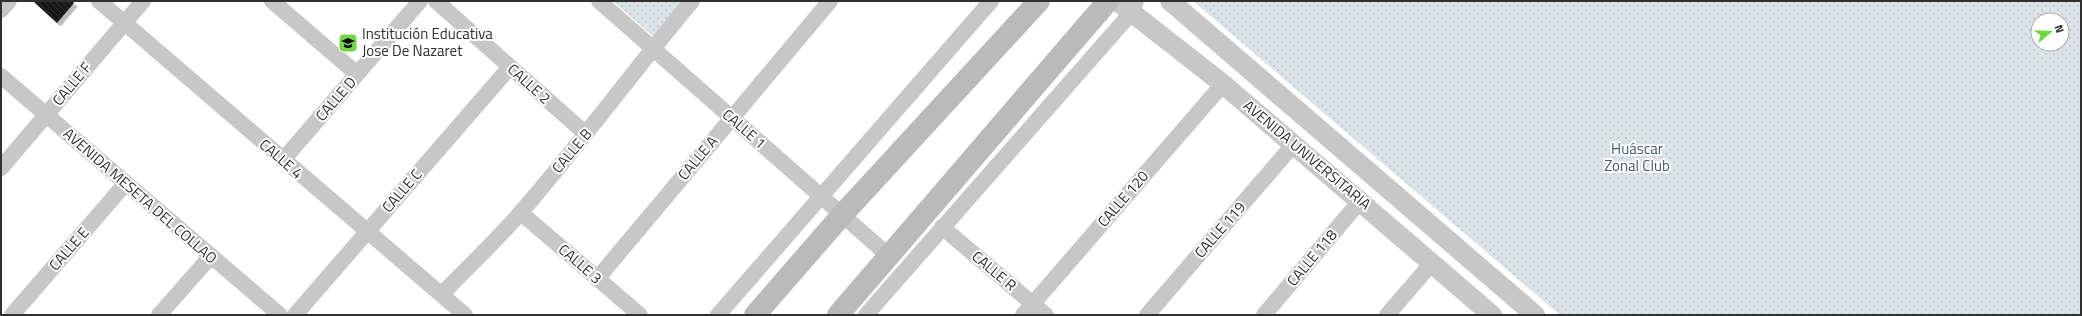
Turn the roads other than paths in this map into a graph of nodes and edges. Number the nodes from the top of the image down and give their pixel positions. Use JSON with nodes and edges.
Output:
{"nodes":[{"id":1,"x":9,"y":1,"type":"edge"},
{"id":2,"x":99,"y":1,"type":"edge"},
{"id":3,"x":143,"y":1,"type":"edge"},
{"id":4,"x":420,"y":1,"type":"edge"},
{"id":5,"x":436,"y":1,"type":"edge"},
{"id":6,"x":599,"y":1,"type":"edge"},
{"id":7,"x":692,"y":1,"type":"edge"},
{"id":8,"x":830,"y":1,"type":"edge"},
{"id":9,"x":991,"y":1,"type":"edge"},
{"id":10,"x":1039,"y":1,"type":"edge"},
{"id":11,"x":1108,"y":1,"type":"edge"},
{"id":12,"x":1170,"y":1,"type":"edge"},
{"id":13,"x":278,"y":3,"type":"edge"},
{"id":14,"x":1128,"y":5,"type":"edge"},
{"id":15,"x":1,"y":10,"type":"edge"},
{"id":16,"x":124,"y":24,"type":"junction"},
{"id":17,"x":654,"y":47,"type":"junction"},
{"id":18,"x":510,"y":66,"type":"junction"},
{"id":19,"x":357,"y":74,"type":"junction"},
{"id":20,"x":1,"y":76,"type":"edge"},
{"id":21,"x":1223,"y":84,"type":"junction"},
{"id":22,"x":46,"y":115,"type":"junction"},
{"id":23,"x":731,"y":118,"type":"junction"},
{"id":24,"x":586,"y":134,"type":"junction"},
{"id":25,"x":1294,"y":144,"type":"junction"},
{"id":26,"x":283,"y":160,"type":"junction"},
{"id":27,"x":1,"y":168,"type":"edge"},
{"id":28,"x":126,"y":183,"type":"junction"},
{"id":29,"x":821,"y":196,"type":"junction"},
{"id":30,"x":1360,"y":201,"type":"junction"},
{"id":31,"x":521,"y":212,"type":"junction"},
{"id":32,"x":842,"y":214,"type":"junction"},
{"id":33,"x":942,"y":227,"type":"junction"},
{"id":34,"x":366,"y":232,"type":"junction"},
{"id":35,"x":211,"y":256,"type":"junction"},
{"id":36,"x":889,"y":256,"type":"junction"},
{"id":37,"x":1432,"y":263,"type":"junction"},
{"id":38,"x":598,"y":279,"type":"junction"},
{"id":39,"x":442,"y":294,"type":"junction"},
{"id":40,"x":1028,"y":309,"type":"edge"},
{"id":41,"x":12,"y":315,"type":"edge"},
{"id":42,"x":159,"y":315,"type":"edge"},
{"id":43,"x":280,"y":315,"type":"edge"},
{"id":44,"x":295,"y":315,"type":"edge"},
{"id":45,"x":465,"y":315,"type":"edge"},
{"id":46,"x":640,"y":315,"type":"edge"},
{"id":47,"x":718,"y":315,"type":"edge"},
{"id":48,"x":755,"y":315,"type":"edge"},
{"id":49,"x":838,"y":315,"type":"edge"},
{"id":50,"x":866,"y":315,"type":"edge"},
{"id":51,"x":1046,"y":315,"type":"edge"},
{"id":52,"x":1147,"y":315,"type":"edge"},
{"id":53,"x":1264,"y":315,"type":"edge"},
{"id":54,"x":1387,"y":315,"type":"edge"},
{"id":55,"x":1492,"y":315,"type":"edge"},
{"id":56,"x":1535,"y":315,"type":"edge"}],
"edges":[{"from":1,"to":15,"type":"street"},
{"from":2,"to":16,"type":"street","name":"CALLE 4"},
{"from":3,"to":16,"type":"street","name":"CALLE F"},
{"from":4,"to":19,"type":"street","name":"CALLE D"},
{"from":5,"to":18,"type":"street","name":"CALLE 2"},
{"from":6,"to":17,"type":"street","name":"CALLE 1"},
{"from":7,"to":17,"type":"street","name":"CALLE B"},
{"from":8,"to":23,"type":"street","name":"CALLE A"},
{"from":9,"to":29,"type":"street"},
{"from":10,"to":32,"type":"main road"},
{"from":11,"to":36,"type":"main road"},
{"from":12,"to":56,"type":"street","name":"AVENIDA UNIVERSITARIA"},
{"from":13,"to":19,"type":"street"},
{"from":14,"to":21,"type":"street","name":"AVENIDA UNIVERSITARIA"},
{"from":14,"to":33,"type":"street"},
{"from":16,"to":22,"type":"street","name":"CALLE F"},
{"from":16,"to":26,"type":"street","name":"CALLE 4"},
{"from":17,"to":23,"type":"street","name":"CALLE 1"},
{"from":17,"to":24,"type":"street","name":"CALLE B"},
{"from":18,"to":24,"type":"street","name":"CALLE 2"},
{"from":18,"to":34,"type":"street","name":"CALLE C"},
{"from":19,"to":26,"type":"street","name":"CALLE D"},
{"from":20,"to":22,"type":"street","name":"AVENIDA MESETA DEL COLLAO"},
{"from":21,"to":25,"type":"street","name":"AVENIDA UNIVERSITARIA"},
{"from":21,"to":40,"type":"street","name":"CALLE 120"},
{"from":22,"to":27,"type":"street","name":"CALLE F"},
{"from":22,"to":28,"type":"street","name":"AVENIDA MESETA DEL COLLAO"},
{"from":23,"to":29,"type":"street","name":"CALLE 1"},
{"from":23,"to":38,"type":"street","name":"CALLE A"},
{"from":24,"to":31,"type":"street","name":"CALLE B"},
{"from":25,"to":30,"type":"street","name":"AVENIDA UNIVERSITARIA"},
{"from":25,"to":52,"type":"street","name":"CALLE 119"},
{"from":26,"to":34,"type":"street","name":"CALLE 4"},
{"from":28,"to":35,"type":"street","name":"AVENIDA MESETA DEL COLLAO"},
{"from":28,"to":41,"type":"street","name":"CALLE E"},
{"from":29,"to":32,"type":"street","name":"CALLE 1"},
{"from":29,"to":47,"type":"street"},
{"from":30,"to":37,"type":"street","name":"AVENIDA UNIVERSITARIA"},
{"from":30,"to":53,"type":"street","name":"CALLE 118"},
{"from":31,"to":38,"type":"street","name":"CALLE 3"},
{"from":31,"to":39,"type":"street","name":"CALLE B"},
{"from":32,"to":36,"type":"street","name":"CALLE 1"},
{"from":32,"to":48,"type":"main road"},
{"from":33,"to":40,"type":"street","name":"CALLE R"},
{"from":33,"to":50,"type":"street"},
{"from":34,"to":39,"type":"street","name":"CALLE 4"},
{"from":34,"to":44,"type":"street","name":"CALLE C"},
{"from":35,"to":42,"type":"street"},
{"from":35,"to":43,"type":"street","name":"AVENIDA MESETA DEL COLLAO"},
{"from":36,"to":49,"type":"main road"},
{"from":37,"to":54,"type":"street"},
{"from":37,"to":55,"type":"street","name":"AVENIDA UNIVERSITARIA"},
{"from":38,"to":46,"type":"street","name":"CALLE 3"},
{"from":39,"to":45,"type":"street","name":"CALLE 4"},
{"from":40,"to":51,"type":"street","name":"CALLE R"}]}
